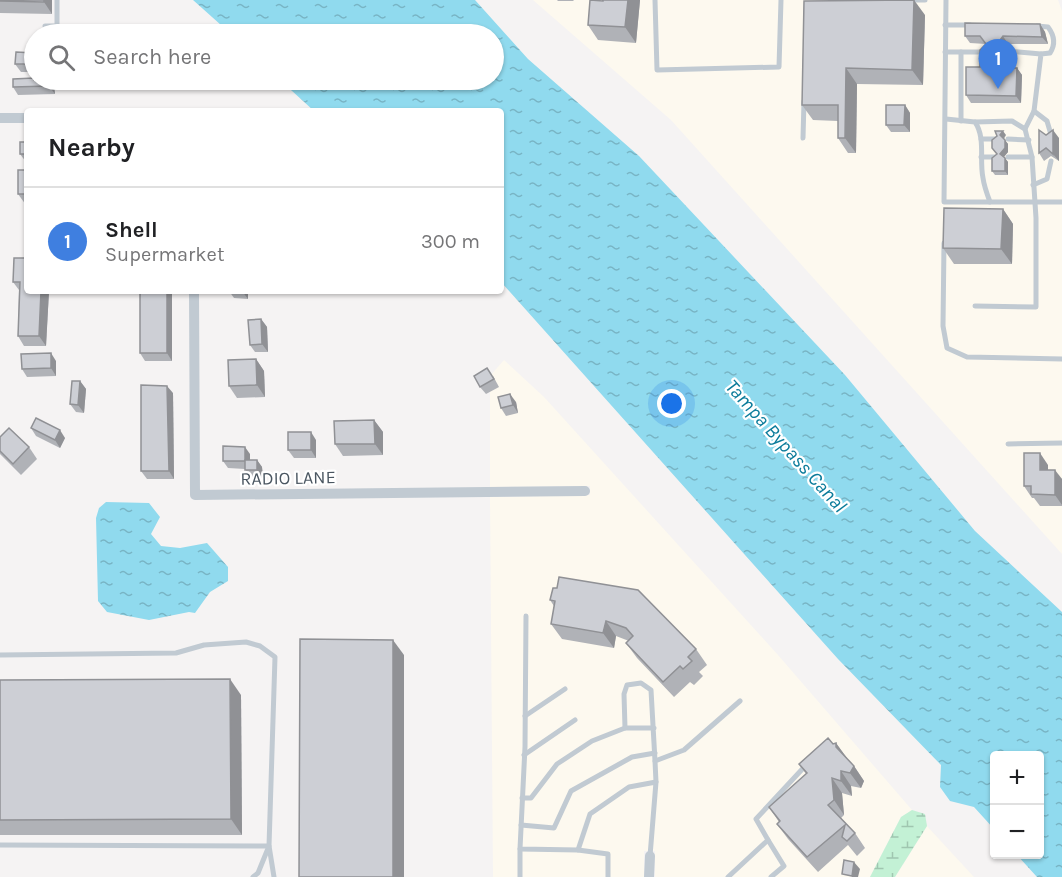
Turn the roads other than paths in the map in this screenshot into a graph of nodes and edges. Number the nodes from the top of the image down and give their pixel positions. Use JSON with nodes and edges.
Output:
{"nodes":[{"id":1,"x":57,"y":0,"type":"edge"},
{"id":2,"x":655,"y":0,"type":"edge"},
{"id":3,"x":781,"y":0,"type":"edge"},
{"id":4,"x":893,"y":0,"type":"edge"},
{"id":5,"x":925,"y":0,"type":"edge"},
{"id":6,"x":946,"y":0,"type":"edge"},
{"id":7,"x":57,"y":24,"type":"edge"},
{"id":8,"x":945,"y":25,"type":"junction"},
{"id":9,"x":980,"y":25,"type":"edge"},
{"id":10,"x":1035,"y":30,"type":"edge"},
{"id":11,"x":980,"y":43,"type":"edge"},
{"id":12,"x":1012,"y":44,"type":"dead end"},
{"id":13,"x":1023,"y":44,"type":"edge"},
{"id":14,"x":1035,"y":44,"type":"edge"},
{"id":15,"x":945,"y":52,"type":"junction"},
{"id":16,"x":961,"y":52,"type":"junction"},
{"id":17,"x":1023,"y":53,"type":"junction"},
{"id":18,"x":1038,"y":53,"type":"junction"},
{"id":19,"x":804,"y":92,"type":"edge"},
{"id":20,"x":1034,"y":111,"type":"junction"},
{"id":21,"x":0,"y":118,"type":"edge"},
{"id":22,"x":24,"y":118,"type":"edge"},
{"id":23,"x":946,"y":119,"type":"junction"},
{"id":24,"x":961,"y":120,"type":"junction"},
{"id":25,"x":975,"y":122,"type":"junction"},
{"id":26,"x":1025,"y":129,"type":"junction"},
{"id":27,"x":803,"y":138,"type":"dead end"},
{"id":28,"x":1052,"y":138,"type":"edge"},
{"id":29,"x":981,"y":139,"type":"junction"},
{"id":30,"x":995,"y":139,"type":"edge"},
{"id":31,"x":1008,"y":139,"type":"dead end"},
{"id":32,"x":1029,"y":140,"type":"junction"},
{"id":33,"x":1032,"y":156,"type":"junction"},
{"id":34,"x":981,"y":157,"type":"junction"},
{"id":35,"x":995,"y":157,"type":"edge"},
{"id":36,"x":1008,"y":157,"type":"dead end"},
{"id":37,"x":1051,"y":161,"type":"edge"},
{"id":38,"x":1033,"y":185,"type":"junction"},
{"id":39,"x":944,"y":202,"type":"junction"},
{"id":40,"x":990,"y":202,"type":"junction"},
{"id":41,"x":1034,"y":202,"type":"junction"},
{"id":42,"x":1062,"y":202,"type":"edge"},
{"id":43,"x":944,"y":213,"type":"edge"},
{"id":44,"x":944,"y":236,"type":"edge"},
{"id":45,"x":194,"y":294,"type":"edge"},
{"id":46,"x":975,"y":306,"type":"dead end"},
{"id":47,"x":1062,"y":359,"type":"edge"},
{"id":48,"x":1062,"y":443,"type":"edge"},
{"id":49,"x":1008,"y":444,"type":"dead end"},
{"id":50,"x":585,"y":491,"type":"dead end"},
{"id":51,"x":526,"y":616,"type":"dead end"},
{"id":52,"x":0,"y":655,"type":"edge"},
{"id":53,"x":566,"y":689,"type":"dead end"},
{"id":54,"x":740,"y":701,"type":"dead end"},
{"id":55,"x":525,"y":716,"type":"junction"},
{"id":56,"x":575,"y":720,"type":"dead end"},
{"id":57,"x":625,"y":728,"type":"junction"},
{"id":58,"x":654,"y":728,"type":"junction"},
{"id":59,"x":655,"y":753,"type":"junction"},
{"id":60,"x":524,"y":755,"type":"junction"},
{"id":61,"x":811,"y":760,"type":"edge"},
{"id":62,"x":655,"y":761,"type":"junction"},
{"id":63,"x":656,"y":782,"type":"junction"},
{"id":64,"x":522,"y":798,"type":"junction"},
{"id":65,"x":521,"y":825,"type":"junction"},
{"id":66,"x":768,"y":840,"type":"junction"},
{"id":67,"x":0,"y":845,"type":"edge"},
{"id":68,"x":269,"y":846,"type":"junction"},
{"id":69,"x":520,"y":849,"type":"junction"},
{"id":70,"x":578,"y":850,"type":"junction"},
{"id":71,"x":650,"y":856,"type":"joint"},
{"id":72,"x":253,"y":877,"type":"edge"},
{"id":73,"x":274,"y":877,"type":"edge"},
{"id":74,"x":520,"y":877,"type":"edge"},
{"id":75,"x":608,"y":877,"type":"edge"},
{"id":76,"x":650,"y":877,"type":"edge"},
{"id":77,"x":728,"y":877,"type":"edge"},
{"id":78,"x":771,"y":877,"type":"edge"}],
"edges":[{"from":1,"to":7,"type":"lane"},
{"from":2,"to":3,"type":"lane"},
{"from":4,"to":5,"type":"lane"},
{"from":6,"to":8,"type":"lane"},
{"from":8,"to":9,"type":"lane"},
{"from":8,"to":15,"type":"lane"},
{"from":10,"to":18,"type":"lane"},
{"from":11,"to":16,"type":"lane"},
{"from":12,"to":17,"type":"lane"},
{"from":13,"to":17,"type":"lane"},
{"from":14,"to":18,"type":"lane"},
{"from":15,"to":16,"type":"lane"},
{"from":15,"to":23,"type":"lane"},
{"from":16,"to":24,"type":"lane"},
{"from":17,"to":18,"type":"lane"},
{"from":18,"to":20,"type":"lane"},
{"from":19,"to":27,"type":"lane"},
{"from":20,"to":26,"type":"lane"},
{"from":20,"to":28,"type":"lane"},
{"from":21,"to":22,"type":"street"},
{"from":23,"to":24,"type":"lane"},
{"from":23,"to":39,"type":"lane"},
{"from":24,"to":25,"type":"lane"},
{"from":25,"to":26,"type":"lane"},
{"from":25,"to":29,"type":"lane"},
{"from":26,"to":32,"type":"lane"},
{"from":29,"to":30,"type":"lane"},
{"from":29,"to":34,"type":"lane"},
{"from":31,"to":32,"type":"lane"},
{"from":32,"to":33,"type":"lane"},
{"from":33,"to":36,"type":"lane"},
{"from":33,"to":38,"type":"lane"},
{"from":34,"to":35,"type":"lane"},
{"from":34,"to":40,"type":"lane"},
{"from":37,"to":38,"type":"lane"},
{"from":38,"to":41,"type":"lane"},
{"from":39,"to":40,"type":"lane"},
{"from":39,"to":43,"type":"lane"},
{"from":40,"to":41,"type":"lane"},
{"from":41,"to":42,"type":"lane"},
{"from":41,"to":46,"type":"lane"},
{"from":44,"to":47,"type":"lane"},
{"from":45,"to":50,"type":"street","name":"RADIO LANE"},
{"from":48,"to":49,"type":"lane"},
{"from":51,"to":55,"type":"lane"},
{"from":52,"to":68,"type":"lane"},
{"from":53,"to":55,"type":"lane"},
{"from":54,"to":62,"type":"lane"},
{"from":55,"to":60,"type":"lane"},
{"from":56,"to":60,"type":"lane"},
{"from":57,"to":58,"type":"lane"},
{"from":57,"to":58,"type":"lane"},
{"from":57,"to":64,"type":"lane"},
{"from":58,"to":59,"type":"lane"},
{"from":59,"to":62,"type":"lane"},
{"from":59,"to":65,"type":"lane"},
{"from":60,"to":64,"type":"lane"},
{"from":61,"to":66,"type":"lane"},
{"from":62,"to":63,"type":"lane"},
{"from":63,"to":70,"type":"lane"},
{"from":63,"to":71,"type":"lane"},
{"from":64,"to":65,"type":"lane"},
{"from":65,"to":69,"type":"lane"},
{"from":66,"to":77,"type":"lane"},
{"from":66,"to":78,"type":"lane"},
{"from":67,"to":68,"type":"lane"},
{"from":68,"to":72,"type":"lane"},
{"from":68,"to":73,"type":"lane"},
{"from":69,"to":70,"type":"lane"},
{"from":69,"to":74,"type":"lane"},
{"from":70,"to":75,"type":"lane"},
{"from":71,"to":76,"type":"street"}]}
